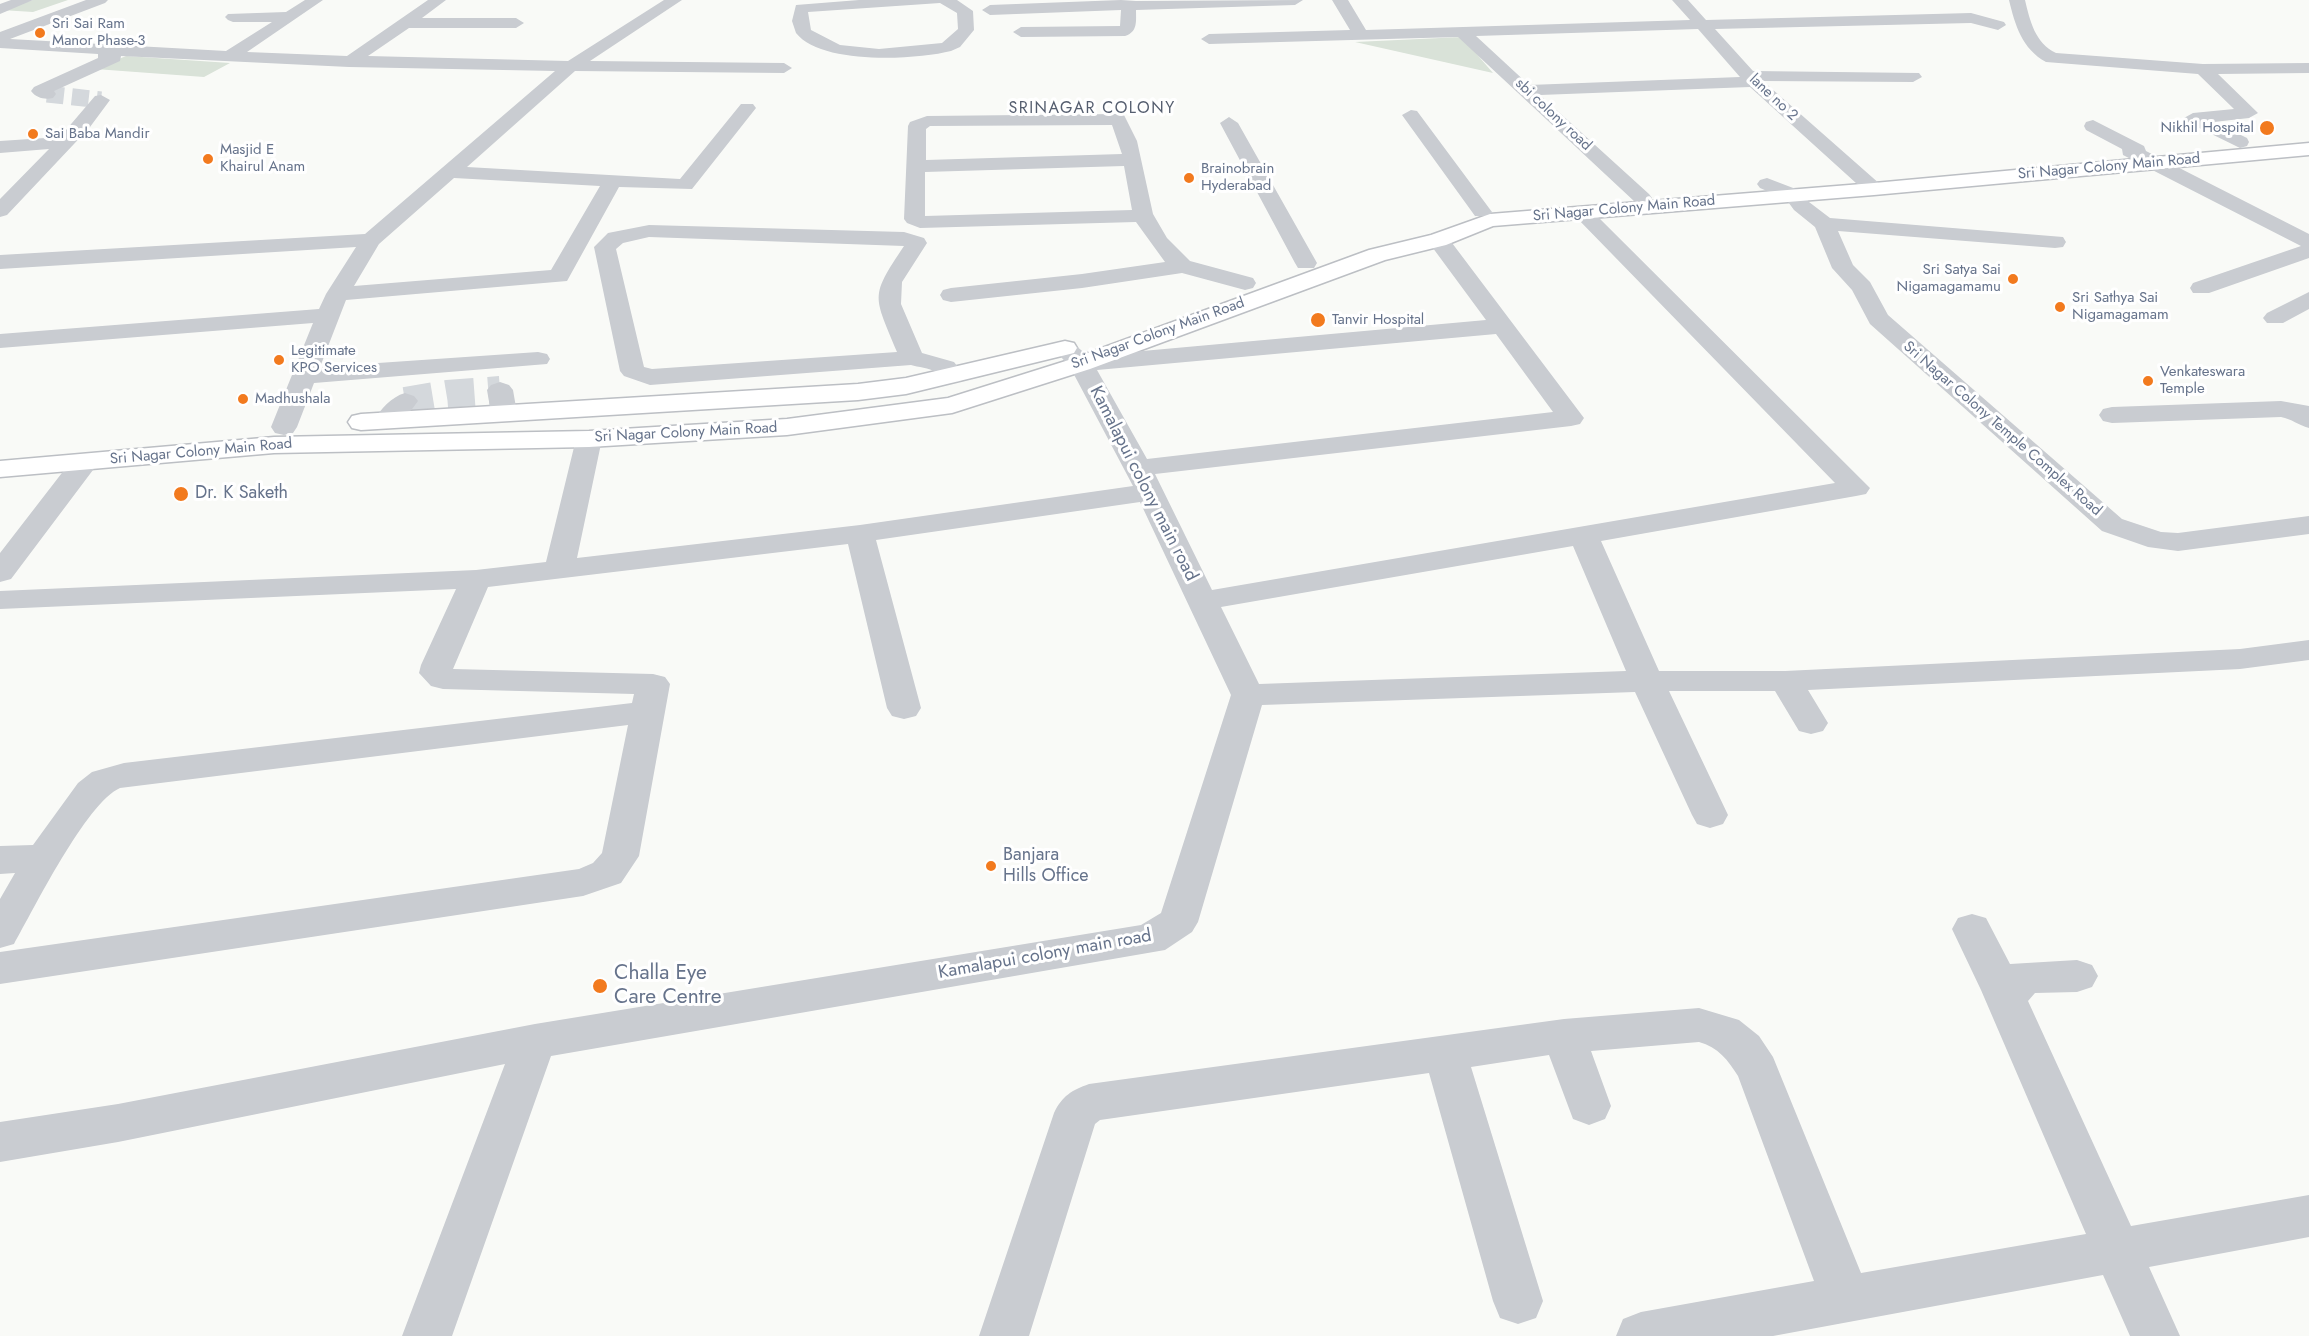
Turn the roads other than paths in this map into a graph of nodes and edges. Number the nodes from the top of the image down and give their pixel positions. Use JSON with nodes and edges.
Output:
{"nodes":[{"id":1,"x":25,"y":0,"type":"edge"},
{"id":2,"x":100,"y":0,"type":"edge"},
{"id":3,"x":315,"y":0,"type":"edge"},
{"id":4,"x":438,"y":0,"type":"edge"},
{"id":5,"x":674,"y":0,"type":"edge"},
{"id":6,"x":935,"y":0,"type":"edge"},
{"id":7,"x":946,"y":0,"type":"edge"},
{"id":8,"x":1294,"y":0,"type":"edge"},
{"id":9,"x":1340,"y":0,"type":"edge"},
{"id":10,"x":1680,"y":0,"type":"edge"},
{"id":11,"x":1914,"y":0,"type":"edge"},
{"id":12,"x":2017,"y":0,"type":"edge"},
{"id":13,"x":1128,"y":4,"type":"edge"},
{"id":14,"x":1814,"y":7,"type":"dead end"},
{"id":15,"x":0,"y":9,"type":"edge"},
{"id":16,"x":990,"y":10,"type":"dead end"},
{"id":17,"x":965,"y":11,"type":"junction"},
{"id":18,"x":233,"y":17,"type":"dead end"},
{"id":19,"x":289,"y":17,"type":"junction"},
{"id":20,"x":1930,"y":18,"type":"junction"},
{"id":21,"x":800,"y":21,"type":"junction"},
{"id":22,"x":1827,"y":22,"type":"junction"},
{"id":23,"x":407,"y":23,"type":"junction"},
{"id":24,"x":516,"y":23,"type":"dead end"},
{"id":25,"x":1998,"y":25,"type":"dead end"},
{"id":26,"x":1703,"y":26,"type":"junction"},
{"id":27,"x":1008,"y":32,"type":"dead end"},
{"id":28,"x":1464,"y":34,"type":"junction"},
{"id":29,"x":1361,"y":35,"type":"junction"},
{"id":30,"x":0,"y":38,"type":"edge"},
{"id":31,"x":1209,"y":39,"type":"dead end"},
{"id":32,"x":0,"y":45,"type":"edge"},
{"id":33,"x":50,"y":49,"type":"junction"},
{"id":34,"x":230,"y":56,"type":"junction"},
{"id":35,"x":349,"y":62,"type":"junction"},
{"id":36,"x":570,"y":67,"type":"junction"},
{"id":37,"x":784,"y":68,"type":"dead end"},
{"id":38,"x":2309,"y":68,"type":"edge"},
{"id":39,"x":2202,"y":69,"type":"junction"},
{"id":40,"x":1913,"y":77,"type":"dead end"},
{"id":41,"x":1751,"y":79,"type":"junction"},
{"id":42,"x":1526,"y":90,"type":"junction"},
{"id":43,"x":47,"y":94,"type":"dead end"},
{"id":44,"x":101,"y":101,"type":"dead end"},
{"id":45,"x":747,"y":108,"type":"dead end"},
{"id":46,"x":1412,"y":115,"type":"dead end"},
{"id":47,"x":1229,"y":123,"type":"dead end"},
{"id":48,"x":2093,"y":126,"type":"dead end"},
{"id":49,"x":2309,"y":136,"type":"edge"},
{"id":50,"x":65,"y":142,"type":"junction"},
{"id":51,"x":2240,"y":142,"type":"junction"},
{"id":52,"x":0,"y":147,"type":"edge"},
{"id":53,"x":2309,"y":149,"type":"edge"},
{"id":54,"x":2141,"y":154,"type":"junction"},
{"id":55,"x":1131,"y":160,"type":"junction"},
{"id":56,"x":916,"y":166,"type":"junction"},
{"id":57,"x":449,"y":172,"type":"junction"},
{"id":58,"x":613,"y":181,"type":"junction"},
{"id":59,"x":1866,"y":182,"type":"junction"},
{"id":60,"x":1767,"y":184,"type":"junction"},
{"id":61,"x":1794,"y":195,"type":"junction"},
{"id":62,"x":1642,"y":198,"type":"junction"},
{"id":63,"x":0,"y":211,"type":"edge"},
{"id":64,"x":1482,"y":212,"type":"junction"},
{"id":65,"x":1582,"y":212,"type":"junction"},
{"id":66,"x":1144,"y":216,"type":"junction"},
{"id":67,"x":1824,"y":224,"type":"junction"},
{"id":68,"x":370,"y":240,"type":"junction"},
{"id":69,"x":1438,"y":240,"type":"junction"},
{"id":70,"x":2055,"y":242,"type":"dead end"},
{"id":71,"x":2309,"y":242,"type":"edge"},
{"id":72,"x":1349,"y":243,"type":"junction"},
{"id":73,"x":2309,"y":252,"type":"edge"},
{"id":74,"x":1377,"y":255,"type":"junction"},
{"id":75,"x":0,"y":262,"type":"edge"},
{"id":76,"x":1306,"y":263,"type":"junction"},
{"id":77,"x":1182,"y":266,"type":"junction"},
{"id":78,"x":1245,"y":283,"type":"junction"},
{"id":79,"x":2201,"y":288,"type":"dead end"},
{"id":80,"x":951,"y":295,"type":"dead end"},
{"id":81,"x":2309,"y":299,"type":"edge"},
{"id":82,"x":334,"y":304,"type":"junction"},
{"id":83,"x":2275,"y":318,"type":"dead end"},
{"id":84,"x":1503,"y":326,"type":"junction"},
{"id":85,"x":0,"y":341,"type":"edge"},
{"id":86,"x":1073,"y":356,"type":"junction"},
{"id":87,"x":912,"y":358,"type":"junction"},
{"id":88,"x":538,"y":359,"type":"dead end"},
{"id":89,"x":305,"y":376,"type":"junction"},
{"id":90,"x":952,"y":376,"type":"junction"},
{"id":91,"x":906,"y":386,"type":"junction"},
{"id":92,"x":405,"y":401,"type":"tunnel mouth"},
{"id":93,"x":2112,"y":416,"type":"dead end"},
{"id":94,"x":2309,"y":420,"type":"edge"},
{"id":95,"x":386,"y":421,"type":"junction"},
{"id":96,"x":284,"y":427,"type":"junction"},
{"id":97,"x":589,"y":439,"type":"junction"},
{"id":98,"x":0,"y":452,"type":"edge"},
{"id":99,"x":85,"y":462,"type":"junction"},
{"id":100,"x":0,"y":469,"type":"edge"},
{"id":101,"x":1144,"y":480,"type":"junction"},
{"id":102,"x":2303,"y":533,"type":"edge"},
{"id":103,"x":860,"y":534,"type":"junction"},
{"id":104,"x":1584,"y":536,"type":"junction"},
{"id":105,"x":559,"y":569,"type":"junction"},
{"id":106,"x":0,"y":573,"type":"edge"},
{"id":107,"x":476,"y":579,"type":"junction"},
{"id":108,"x":0,"y":600,"type":"edge"},
{"id":109,"x":1202,"y":601,"type":"junction"},
{"id":110,"x":2309,"y":651,"type":"edge"},
{"id":111,"x":1647,"y":681,"type":"junction"},
{"id":112,"x":1785,"y":681,"type":"junction"},
{"id":113,"x":1248,"y":695,"type":"junction"},
{"id":114,"x":904,"y":708,"type":"dead end"},
{"id":115,"x":647,"y":712,"type":"junction"},
{"id":116,"x":1811,"y":723,"type":"dead end"},
{"id":117,"x":1710,"y":815,"type":"dead end"},
{"id":118,"x":45,"y":858,"type":"junction"},
{"id":119,"x":0,"y":860,"type":"edge"},
{"id":120,"x":1972,"y":929,"type":"dead end"},
{"id":121,"x":0,"y":933,"type":"edge"},
{"id":122,"x":0,"y":968,"type":"edge"},
{"id":123,"x":2077,"y":976,"type":"dead end"},
{"id":124,"x":2002,"y":990,"type":"junction"},
{"id":125,"x":1564,"y":1036,"type":"junction"},
{"id":126,"x":535,"y":1041,"type":"junction"},
{"id":127,"x":1445,"y":1053,"type":"junction"},
{"id":128,"x":1589,"y":1106,"type":"dead end"},
{"id":129,"x":0,"y":1142,"type":"edge"},
{"id":130,"x":2309,"y":1216,"type":"edge"},
{"id":131,"x":2118,"y":1250,"type":"junction"},
{"id":132,"x":1846,"y":1299,"type":"junction"},
{"id":133,"x":1518,"y":1301,"type":"dead end"},
{"id":134,"x":427,"y":1336,"type":"edge"},
{"id":135,"x":1004,"y":1336,"type":"edge"},
{"id":136,"x":1641,"y":1336,"type":"edge"},
{"id":137,"x":2155,"y":1336,"type":"edge"}],
"edges":[{"from":1,"to":15,"type":"street"},
{"from":2,"to":30,"type":"street"},
{"from":3,"to":19,"type":"street"},
{"from":4,"to":23,"type":"street"},
{"from":5,"to":36,"type":"street"},
{"from":6,"to":21,"type":"street"},
{"from":7,"to":17,"type":"street"},
{"from":8,"to":13,"type":"street"},
{"from":9,"to":29,"type":"street"},
{"from":10,"to":26,"type":"street","name":"lane no 2"},
{"from":11,"to":20,"type":"street"},
{"from":12,"to":39,"type":"street"},
{"from":13,"to":16,"type":"street"},
{"from":13,"to":27,"type":"street"},
{"from":14,"to":22,"type":"street"},
{"from":17,"to":21,"type":"street"},
{"from":17,"to":21,"type":"street"},
{"from":18,"to":19,"type":"street"},
{"from":19,"to":34,"type":"street"},
{"from":20,"to":22,"type":"street"},
{"from":20,"to":25,"type":"street"},
{"from":22,"to":26,"type":"street"},
{"from":23,"to":24,"type":"street"},
{"from":23,"to":35,"type":"street"},
{"from":26,"to":28,"type":"street"},
{"from":26,"to":41,"type":"street","name":"lane no 2"},
{"from":28,"to":29,"type":"street"},
{"from":28,"to":42,"type":"street","name":"sbi colony road"},
{"from":29,"to":31,"type":"street"},
{"from":32,"to":33,"type":"street"},
{"from":33,"to":34,"type":"street"},
{"from":33,"to":43,"type":"street"},
{"from":34,"to":35,"type":"street"},
{"from":35,"to":36,"type":"street"},
{"from":36,"to":37,"type":"street"},
{"from":36,"to":57,"type":"street"},
{"from":38,"to":39,"type":"street"},
{"from":39,"to":51,"type":"street"},
{"from":40,"to":41,"type":"street"},
{"from":41,"to":42,"type":"street"},
{"from":41,"to":59,"type":"street","name":"lane no 2"},
{"from":42,"to":62,"type":"street","name":"sbi colony road"},
{"from":44,"to":50,"type":"street"},
{"from":45,"to":58,"type":"street"},
{"from":46,"to":64,"type":"street"},
{"from":47,"to":76,"type":"street"},
{"from":48,"to":54,"type":"street"},
{"from":49,"to":51,"type":"main road","name":"Sri Nagar Colony Main Road"},
{"from":50,"to":52,"type":"street"},
{"from":50,"to":63,"type":"street"},
{"from":51,"to":54,"type":"main road","name":"Sri Nagar Colony Main Road"},
{"from":53,"to":54,"type":"main road","name":"Sri Nagar Colony Main Road"},
{"from":54,"to":59,"type":"main road","name":"Sri Nagar Colony Main Road"},
{"from":54,"to":71,"type":"street"},
{"from":55,"to":56,"type":"street"},
{"from":55,"to":56,"type":"street"},
{"from":55,"to":66,"type":"street"},
{"from":56,"to":66,"type":"street"},
{"from":57,"to":58,"type":"street"},
{"from":57,"to":68,"type":"street"},
{"from":58,"to":82,"type":"street"},
{"from":59,"to":60,"type":"main road","name":"Sri Nagar Colony Main Road"},
{"from":59,"to":61,"type":"main road","name":"Sri Nagar Colony Main Road"},
{"from":60,"to":61,"type":"street","name":"Sri Nagar Colony Temple Complex Road"},
{"from":60,"to":62,"type":"main road","name":"Sri Nagar Colony Main Road"},
{"from":61,"to":65,"type":"main road","name":"Sri Nagar Colony Main Road"},
{"from":61,"to":67,"type":"street","name":"Sri Nagar Colony Temple Complex Road"},
{"from":62,"to":64,"type":"main road","name":"Sri Nagar Colony Main Road"},
{"from":64,"to":72,"type":"main road","name":"Sri Nagar Colony Main Road"},
{"from":65,"to":69,"type":"main road","name":"Sri Nagar Colony Main Road"},
{"from":65,"to":104,"type":"street"},
{"from":66,"to":77,"type":"street"},
{"from":67,"to":70,"type":"street"},
{"from":67,"to":102,"type":"street","name":"Sri Nagar Colony Temple Complex Road"},
{"from":68,"to":75,"type":"street"},
{"from":68,"to":82,"type":"street"},
{"from":69,"to":74,"type":"main road","name":"Sri Nagar Colony Main Road"},
{"from":69,"to":84,"type":"street"},
{"from":72,"to":74,"type":"main road"},
{"from":72,"to":76,"type":"main road","name":"Sri Nagar Colony Main Road"},
{"from":73,"to":79,"type":"street"},
{"from":74,"to":86,"type":"main road","name":"Sri Nagar Colony Main Road"},
{"from":76,"to":78,"type":"main road","name":"Sri Nagar Colony Main Road"},
{"from":77,"to":78,"type":"street"},
{"from":77,"to":80,"type":"street"},
{"from":78,"to":86,"type":"main road","name":"Sri Nagar Colony Main Road"},
{"from":81,"to":83,"type":"street"},
{"from":82,"to":85,"type":"street"},
{"from":82,"to":89,"type":"street"},
{"from":84,"to":86,"type":"street"},
{"from":84,"to":101,"type":"street"},
{"from":86,"to":90,"type":"main road","name":"Sri Nagar Colony Main Road"},
{"from":86,"to":97,"type":"main road","name":"Sri Nagar Colony Main Road"},
{"from":86,"to":101,"type":"street","name":"Kamalapui colony main road"},
{"from":87,"to":87,"type":"street"},
{"from":87,"to":90,"type":"street"},
{"from":87,"to":91,"type":"street"},
{"from":88,"to":89,"type":"street"},
{"from":89,"to":96,"type":"street"},
{"from":90,"to":91,"type":"main road","name":"Sri Nagar Colony Main Road"},
{"from":91,"to":95,"type":"main road","name":"Sri Nagar Colony Main Road"},
{"from":92,"to":95,"type":"street"},
{"from":93,"to":94,"type":"street"},
{"from":95,"to":96,"type":"main road","name":"Sri Nagar Colony Main Road"},
{"from":96,"to":98,"type":"main road","name":"Sri Nagar Colony Main Road"},
{"from":97,"to":99,"type":"main road","name":"Sri Nagar Colony Main Road"},
{"from":97,"to":105,"type":"street"},
{"from":99,"to":100,"type":"main road","name":"Sri Nagar Colony Main Road"},
{"from":99,"to":106,"type":"street"},
{"from":101,"to":103,"type":"street"},
{"from":101,"to":109,"type":"street","name":"Kamalapui colony main road"},
{"from":103,"to":105,"type":"street"},
{"from":103,"to":114,"type":"street"},
{"from":104,"to":109,"type":"street"},
{"from":104,"to":111,"type":"street"},
{"from":105,"to":107,"type":"street"},
{"from":107,"to":108,"type":"street"},
{"from":107,"to":115,"type":"street"},
{"from":109,"to":113,"type":"street","name":"Kamalapui colony main road"},
{"from":110,"to":112,"type":"street"},
{"from":111,"to":112,"type":"street"},
{"from":111,"to":113,"type":"street"},
{"from":111,"to":117,"type":"street"},
{"from":112,"to":116,"type":"street"},
{"from":113,"to":126,"type":"street","name":"Kamalapui colony main road"},
{"from":115,"to":118,"type":"street"},
{"from":115,"to":122,"type":"street"},
{"from":118,"to":119,"type":"street"},
{"from":118,"to":121,"type":"street"},
{"from":120,"to":124,"type":"street"},
{"from":123,"to":124,"type":"street"},
{"from":124,"to":131,"type":"street"},
{"from":125,"to":127,"type":"street"},
{"from":125,"to":128,"type":"street"},
{"from":125,"to":132,"type":"street"},
{"from":126,"to":129,"type":"street","name":"Kamalapui colony main road"},
{"from":126,"to":134,"type":"street"},
{"from":127,"to":133,"type":"street"},
{"from":127,"to":135,"type":"street"},
{"from":130,"to":131,"type":"street"},
{"from":131,"to":132,"type":"street"},
{"from":131,"to":137,"type":"street"},
{"from":132,"to":136,"type":"street"}]}
